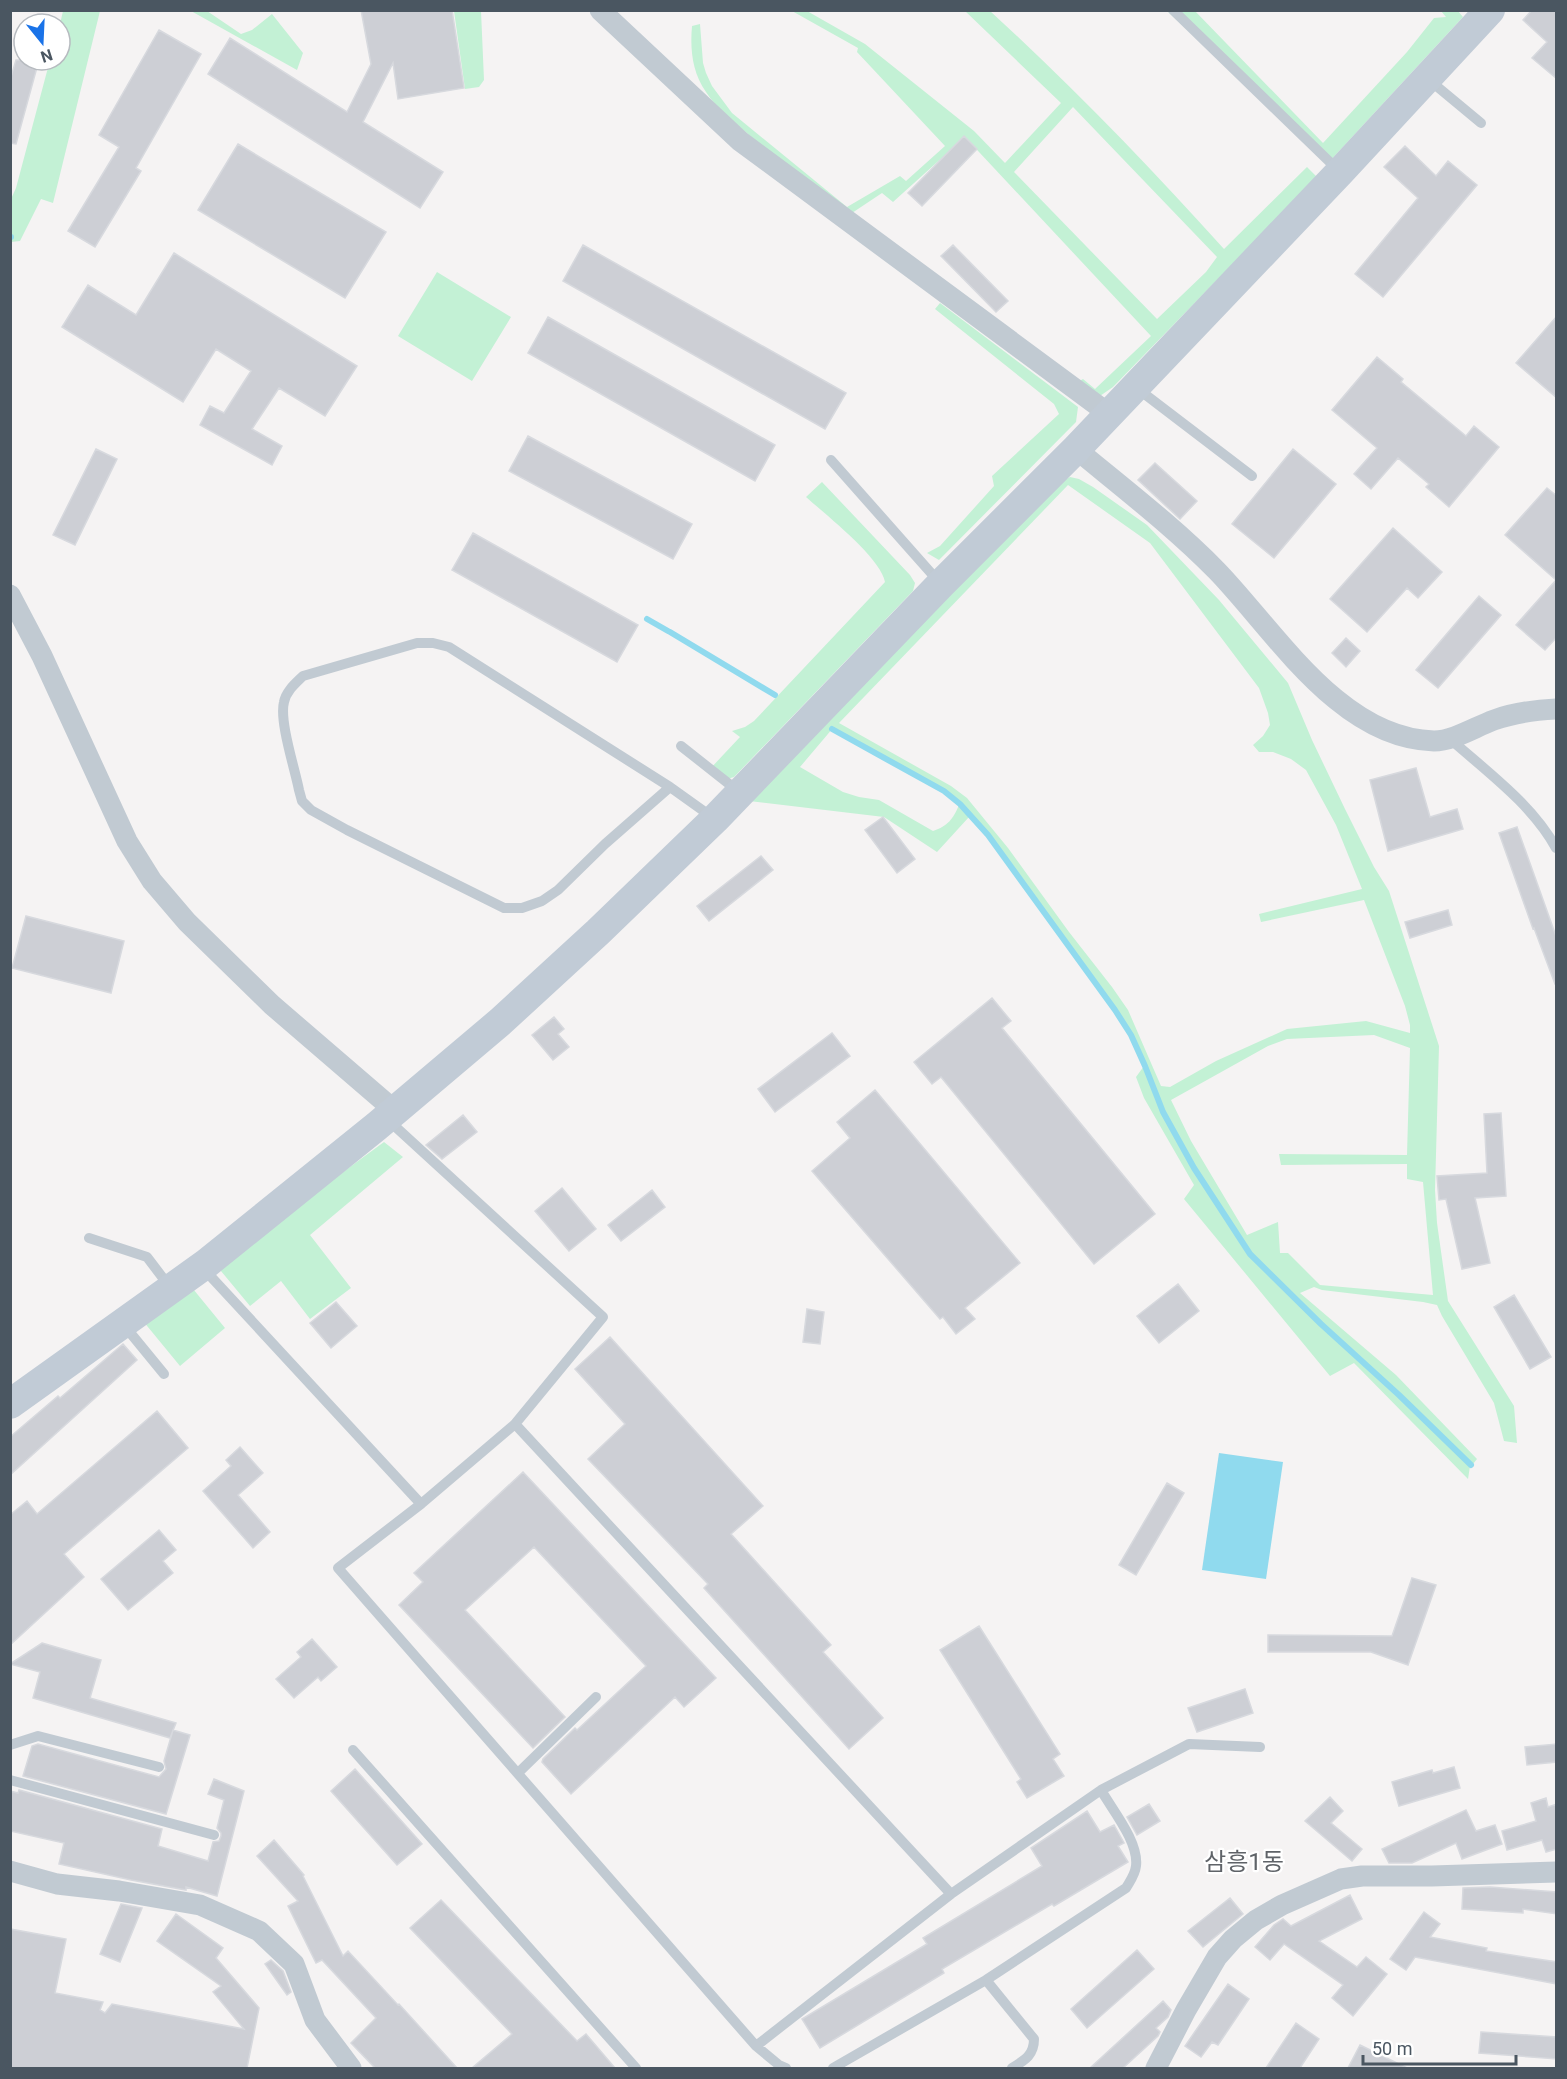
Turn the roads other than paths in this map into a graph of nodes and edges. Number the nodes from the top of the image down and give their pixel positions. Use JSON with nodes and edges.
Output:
{"nodes":[{"id":1,"x":600,"y":10,"type":"edge"},
{"id":2,"x":1173,"y":10,"type":"edge"},
{"id":3,"x":1486,"y":12,"type":"edge"},
{"id":4,"x":1428,"y":79,"type":"junction"},
{"id":5,"x":1480,"y":123,"type":"dead end"},
{"id":6,"x":1340,"y":172,"type":"junction"},
{"id":7,"x":1135,"y":387,"type":"junction"},
{"id":8,"x":1108,"y":414,"type":"junction"},
{"id":9,"x":1076,"y":449,"type":"junction"},
{"id":10,"x":831,"y":460,"type":"dead end"},
{"id":11,"x":1252,"y":476,"type":"dead end"},
{"id":12,"x":941,"y":584,"type":"junction"},
{"id":13,"x":10,"y":595,"type":"edge"},
{"id":14,"x":1557,"y":709,"type":"edge"},
{"id":15,"x":1449,"y":738,"type":"junction"},
{"id":16,"x":681,"y":746,"type":"dead end"},
{"id":17,"x":670,"y":787,"type":"junction"},
{"id":18,"x":741,"y":793,"type":"junction"},
{"id":19,"x":715,"y":819,"type":"junction"},
{"id":20,"x":1557,"y":848,"type":"edge"},
{"id":21,"x":390,"y":1114,"type":"junction"},
{"id":22,"x":89,"y":1238,"type":"dead end"},
{"id":23,"x":201,"y":1267,"type":"junction"},
{"id":24,"x":171,"y":1289,"type":"junction"},
{"id":25,"x":122,"y":1324,"type":"junction"},
{"id":26,"x":164,"y":1374,"type":"dead end"},
{"id":27,"x":10,"y":1404,"type":"edge"},
{"id":28,"x":515,"y":1424,"type":"junction"},
{"id":29,"x":421,"y":1503,"type":"junction"},
{"id":30,"x":596,"y":1697,"type":"dead end"},
{"id":31,"x":10,"y":1745,"type":"edge"},
{"id":32,"x":1260,"y":1747,"type":"dead end"},
{"id":33,"x":353,"y":1750,"type":"dead end"},
{"id":34,"x":159,"y":1767,"type":"dead end"},
{"id":35,"x":518,"y":1773,"type":"junction"},
{"id":36,"x":10,"y":1780,"type":"edge"},
{"id":37,"x":1101,"y":1790,"type":"junction"},
{"id":38,"x":214,"y":1835,"type":"dead end"},
{"id":39,"x":10,"y":1871,"type":"edge"},
{"id":40,"x":1557,"y":1872,"type":"edge"},
{"id":41,"x":951,"y":1894,"type":"junction"},
{"id":42,"x":986,"y":1980,"type":"junction"},
{"id":43,"x":756,"y":2046,"type":"junction"},
{"id":44,"x":351,"y":2068,"type":"edge"},
{"id":45,"x":636,"y":2068,"type":"edge"},
{"id":46,"x":786,"y":2068,"type":"edge"},
{"id":47,"x":833,"y":2068,"type":"edge"},
{"id":48,"x":1012,"y":2068,"type":"edge"},
{"id":49,"x":1156,"y":2068,"type":"edge"}],
"edges":[{"from":1,"to":8,"type":"street"},
{"from":2,"to":6,"type":"lane"},
{"from":3,"to":4,"type":"street"},
{"from":4,"to":5,"type":"lane"},
{"from":4,"to":6,"type":"street"},
{"from":6,"to":7,"type":"street"},
{"from":7,"to":8,"type":"street"},
{"from":7,"to":11,"type":"lane"},
{"from":8,"to":9,"type":"street"},
{"from":9,"to":12,"type":"street"},
{"from":9,"to":15,"type":"street"},
{"from":10,"to":12,"type":"lane"},
{"from":12,"to":18,"type":"street"},
{"from":13,"to":21,"type":"street"},
{"from":14,"to":15,"type":"street"},
{"from":15,"to":20,"type":"lane"},
{"from":16,"to":18,"type":"lane"},
{"from":17,"to":17,"type":"lane"},
{"from":17,"to":19,"type":"lane"},
{"from":18,"to":19,"type":"street"},
{"from":19,"to":21,"type":"street"},
{"from":21,"to":23,"type":"street"},
{"from":21,"to":28,"type":"lane"},
{"from":22,"to":24,"type":"lane"},
{"from":23,"to":24,"type":"street"},
{"from":23,"to":29,"type":"lane"},
{"from":24,"to":25,"type":"street"},
{"from":25,"to":26,"type":"lane"},
{"from":25,"to":27,"type":"street"},
{"from":28,"to":29,"type":"lane"},
{"from":28,"to":41,"type":"lane"},
{"from":29,"to":35,"type":"lane"},
{"from":30,"to":35,"type":"lane"},
{"from":31,"to":34,"type":"lane"},
{"from":32,"to":37,"type":"lane"},
{"from":33,"to":45,"type":"lane"},
{"from":35,"to":43,"type":"lane"},
{"from":36,"to":38,"type":"lane"},
{"from":37,"to":41,"type":"lane"},
{"from":37,"to":42,"type":"lane"},
{"from":39,"to":44,"type":"street"},
{"from":40,"to":49,"type":"street"},
{"from":41,"to":43,"type":"lane"},
{"from":42,"to":47,"type":"lane"},
{"from":42,"to":48,"type":"lane"},
{"from":43,"to":46,"type":"lane"}]}
